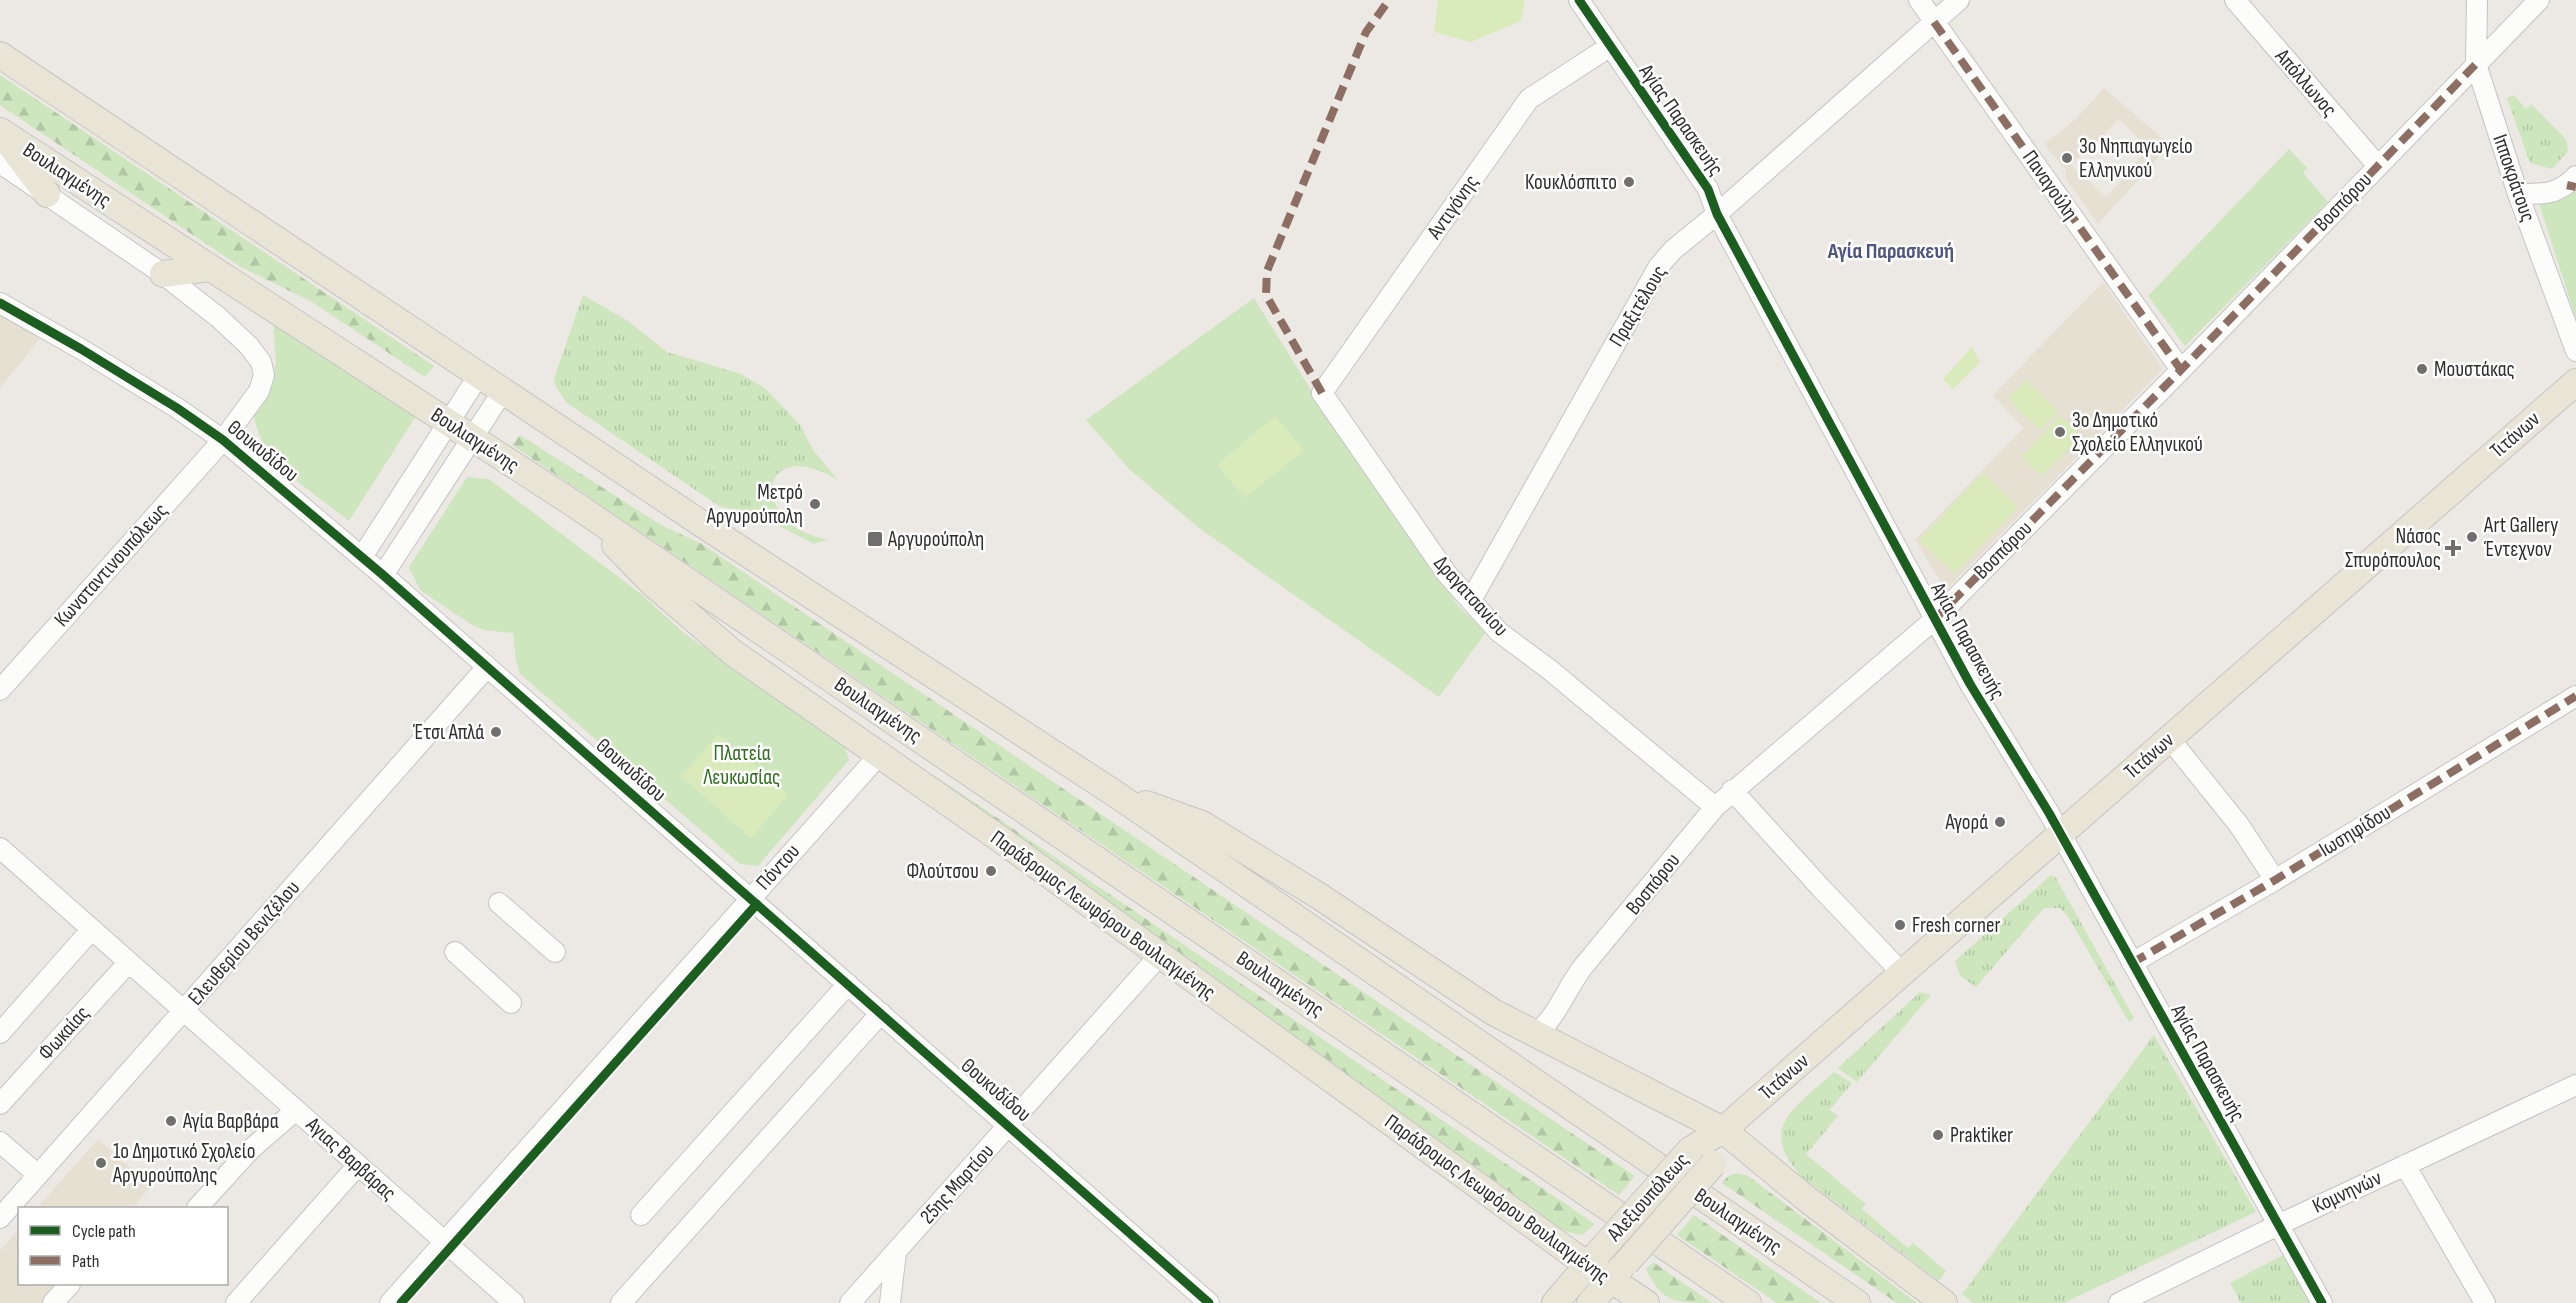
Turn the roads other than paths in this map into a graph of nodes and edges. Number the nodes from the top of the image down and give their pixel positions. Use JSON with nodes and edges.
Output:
{"nodes":[{"id":1,"x":1578,"y":0,"type":"edge"},
{"id":2,"x":1919,"y":0,"type":"edge"},
{"id":3,"x":1959,"y":0,"type":"edge"},
{"id":4,"x":2235,"y":0,"type":"edge"},
{"id":5,"x":2477,"y":0,"type":"edge"},
{"id":6,"x":2539,"y":0,"type":"edge"},
{"id":7,"x":1934,"y":22,"type":"junction"},
{"id":8,"x":1609,"y":46,"type":"junction"},
{"id":9,"x":0,"y":55,"type":"edge"},
{"id":10,"x":2476,"y":64,"type":"junction"},
{"id":11,"x":0,"y":131,"type":"edge"},
{"id":12,"x":0,"y":163,"type":"edge"},
{"id":13,"x":2378,"y":166,"type":"junction"},
{"id":14,"x":2573,"y":182,"type":"edge"},
{"id":15,"x":47,"y":194,"type":"junction"},
{"id":16,"x":2518,"y":194,"type":"junction"},
{"id":17,"x":1717,"y":214,"type":"junction"},
{"id":18,"x":210,"y":268,"type":"junction"},
{"id":19,"x":163,"y":274,"type":"junction"},
{"id":20,"x":0,"y":303,"type":"edge"},
{"id":21,"x":2576,"y":351,"type":"edge"},
{"id":22,"x":2181,"y":370,"type":"junction"},
{"id":23,"x":479,"y":375,"type":"junction"},
{"id":24,"x":2576,"y":382,"type":"edge"},
{"id":25,"x":503,"y":391,"type":"junction"},
{"id":26,"x":1322,"y":393,"type":"joint"},
{"id":27,"x":449,"y":423,"type":"junction"},
{"id":28,"x":473,"y":438,"type":"junction"},
{"id":29,"x":223,"y":440,"type":"junction"},
{"id":30,"x":577,"y":506,"type":"junction"},
{"id":31,"x":362,"y":557,"type":"junction"},
{"id":32,"x":383,"y":575,"type":"junction"},
{"id":33,"x":1471,"y":600,"type":"junction"},
{"id":34,"x":1935,"y":619,"type":"junction"},
{"id":35,"x":487,"y":667,"type":"junction"},
{"id":36,"x":0,"y":690,"type":"edge"},
{"id":37,"x":2576,"y":696,"type":"edge"},
{"id":38,"x":2169,"y":738,"type":"junction"},
{"id":39,"x":880,"y":754,"type":"junction"},
{"id":40,"x":1732,"y":790,"type":"junction"},
{"id":41,"x":1114,"y":793,"type":"junction"},
{"id":42,"x":1715,"y":807,"type":"junction"},
{"id":43,"x":2060,"y":834,"type":"junction"},
{"id":44,"x":0,"y":848,"type":"edge"},
{"id":45,"x":2274,"y":880,"type":"junction"},
{"id":46,"x":750,"y":898,"type":"junction"},
{"id":47,"x":499,"y":903,"type":"dead end"},
{"id":48,"x":92,"y":929,"type":"junction"},
{"id":49,"x":455,"y":952,"type":"dead end"},
{"id":50,"x":555,"y":952,"type":"dead end"},
{"id":51,"x":1159,"y":956,"type":"junction"},
{"id":52,"x":129,"y":962,"type":"junction"},
{"id":53,"x":2132,"y":963,"type":"junction"},
{"id":54,"x":1902,"y":973,"type":"junction"},
{"id":55,"x":848,"y":984,"type":"junction"},
{"id":56,"x":511,"y":1003,"type":"dead end"},
{"id":57,"x":184,"y":1011,"type":"junction"},
{"id":58,"x":881,"y":1013,"type":"junction"},
{"id":59,"x":0,"y":1034,"type":"edge"},
{"id":60,"x":1535,"y":1034,"type":"junction"},
{"id":61,"x":2576,"y":1085,"type":"edge"},
{"id":62,"x":0,"y":1104,"type":"edge"},
{"id":63,"x":296,"y":1110,"type":"junction"},
{"id":64,"x":1009,"y":1126,"type":"junction"},
{"id":65,"x":1723,"y":1130,"type":"junction"},
{"id":66,"x":0,"y":1142,"type":"edge"},
{"id":67,"x":358,"y":1165,"type":"junction"},
{"id":68,"x":2404,"y":1165,"type":"junction"},
{"id":69,"x":38,"y":1175,"type":"junction"},
{"id":70,"x":199,"y":1207,"type":"edge"},
{"id":71,"x":641,"y":1215,"type":"dead end"},
{"id":72,"x":0,"y":1218,"type":"edge"},
{"id":73,"x":2278,"y":1225,"type":"junction"},
{"id":74,"x":445,"y":1241,"type":"junction"},
{"id":75,"x":896,"y":1252,"type":"junction"},
{"id":76,"x":1594,"y":1258,"type":"junction"},
{"id":77,"x":1618,"y":1272,"type":"junction"},
{"id":78,"x":69,"y":1285,"type":"edge"},
{"id":79,"x":53,"y":1303,"type":"edge"},
{"id":80,"x":236,"y":1303,"type":"edge"},
{"id":81,"x":390,"y":1303,"type":"edge"},
{"id":82,"x":514,"y":1303,"type":"edge"},
{"id":83,"x":621,"y":1303,"type":"edge"},
{"id":84,"x":850,"y":1303,"type":"edge"},
{"id":85,"x":890,"y":1303,"type":"edge"},
{"id":86,"x":1209,"y":1303,"type":"edge"},
{"id":87,"x":1555,"y":1303,"type":"edge"},
{"id":88,"x":1590,"y":1303,"type":"edge"},
{"id":89,"x":1646,"y":1303,"type":"edge"},
{"id":90,"x":1748,"y":1303,"type":"edge"},
{"id":91,"x":1857,"y":1303,"type":"edge"},
{"id":92,"x":1944,"y":1303,"type":"edge"},
{"id":93,"x":2119,"y":1303,"type":"edge"},
{"id":94,"x":2322,"y":1303,"type":"edge"},
{"id":95,"x":2485,"y":1303,"type":"edge"}],
"edges":[{"from":1,"to":8,"type":"street","name":"Αγίας Παρασκευής"},
{"from":2,"to":7,"type":"street","name":"Παναγούλη"},
{"from":3,"to":7,"type":"street","name":"Πραξιτέλους"},
{"from":4,"to":13,"type":"street","name":"Απόλλωνος"},
{"from":5,"to":10,"type":"street","name":"Ιπποκράτους"},
{"from":6,"to":10,"type":"street","name":"Βοσπόρου"},
{"from":7,"to":17,"type":"street","name":"Πραξιτέλους"},
{"from":7,"to":22,"type":"street","name":"Παναγούλη"},
{"from":8,"to":17,"type":"street","name":"Αγίας Παρασκευής"},
{"from":8,"to":26,"type":"street","name":"Αντιγόνης"},
{"from":9,"to":23,"type":"main road","name":"Βουλιαγμένης"},
{"from":10,"to":13,"type":"street","name":"Βοσπόρου"},
{"from":10,"to":16,"type":"street","name":"Ιπποκράτους"},
{"from":11,"to":15,"type":"main road"},
{"from":11,"to":18,"type":"main road","name":"Βουλιαγμένης"},
{"from":12,"to":15,"type":"street"},
{"from":13,"to":22,"type":"street","name":"Βοσπόρου"},
{"from":14,"to":16,"type":"street"},
{"from":15,"to":19,"type":"street"},
{"from":16,"to":21,"type":"street","name":"Ιπποκράτους"},
{"from":17,"to":33,"type":"street","name":"Πραξιτέλους"},
{"from":17,"to":34,"type":"street","name":"Αγίας Παρασκευής"},
{"from":18,"to":19,"type":"main road"},
{"from":18,"to":27,"type":"main road","name":"Βουλιαγμένης"},
{"from":19,"to":29,"type":"street"},
{"from":20,"to":29,"type":"street","name":"Θουκυδίδου"},
{"from":22,"to":34,"type":"street","name":"Βοσπόρου"},
{"from":23,"to":25,"type":"main road","name":"Βουλιαγμένης"},
{"from":23,"to":27,"type":"street"},
{"from":24,"to":38,"type":"main road","name":"Τιτάνων"},
{"from":25,"to":28,"type":"street"},
{"from":25,"to":41,"type":"main road","name":"Βουλιαγμένης"},
{"from":26,"to":33,"type":"street","name":"Δραγατσανίου"},
{"from":27,"to":28,"type":"main road","name":"Βουλιαγμένης"},
{"from":27,"to":31,"type":"street"},
{"from":28,"to":30,"type":"main road","name":"Βουλιαγμένης"},
{"from":28,"to":32,"type":"street"},
{"from":29,"to":31,"type":"street","name":"Θουκυδίδου"},
{"from":29,"to":36,"type":"street","name":"Κωνσταντινουπόλεως"},
{"from":30,"to":39,"type":"main road","name":"Παράδρομος Λεωφόρου Βουλιαγμένης"},
{"from":30,"to":90,"type":"main road","name":"Βουλιαγμένης"},
{"from":31,"to":32,"type":"street","name":"Θουκυδίδου"},
{"from":32,"to":35,"type":"street","name":"Θουκυδίδου"},
{"from":33,"to":42,"type":"street","name":"Δραγατσανίου"},
{"from":34,"to":40,"type":"street","name":"Βοσπόρου"},
{"from":34,"to":43,"type":"street","name":"Αγίας Παρασκευής"},
{"from":35,"to":46,"type":"street","name":"Θουκυδίδου"},
{"from":35,"to":57,"type":"street","name":"Ελευθερίου Βενιζέλου"},
{"from":37,"to":45,"type":"street","name":"Ιωσηφίδου"},
{"from":38,"to":43,"type":"main road","name":"Τιτάνων"},
{"from":38,"to":45,"type":"street"},
{"from":39,"to":46,"type":"street","name":"Πόντου"},
{"from":39,"to":51,"type":"main road","name":"Παράδρομος Λεωφόρου Βουλιαγμένης"},
{"from":40,"to":42,"type":"street","name":"Βοσπόρου"},
{"from":40,"to":54,"type":"street"},
{"from":41,"to":60,"type":"main road","name":"Βουλιαγμένης"},
{"from":41,"to":91,"type":"main road","name":"Βουλιαγμένης"},
{"from":42,"to":60,"type":"street","name":"Βοσπόρου"},
{"from":43,"to":53,"type":"street","name":"Αγίας Παρασκευής"},
{"from":43,"to":54,"type":"main road","name":"Τιτάνων"},
{"from":44,"to":48,"type":"street","name":"Αγιας Βαρβάρας"},
{"from":45,"to":53,"type":"street","name":"Ιωσηφίδου"},
{"from":46,"to":55,"type":"street","name":"Θουκυδίδου"},
{"from":46,"to":74,"type":"street","name":"Πόντου"},
{"from":47,"to":50,"type":"street"},
{"from":48,"to":52,"type":"street","name":"Αγιας Βαρβάρας"},
{"from":48,"to":59,"type":"street"},
{"from":49,"to":56,"type":"street"},
{"from":51,"to":64,"type":"street","name":"25ης Μαρτίου"},
{"from":51,"to":76,"type":"main road","name":"Παράδρομος Λεωφόρου Βουλιαγμένης"},
{"from":52,"to":57,"type":"street","name":"Αγιας Βαρβάρας"},
{"from":52,"to":62,"type":"street","name":"Φωκαίας"},
{"from":53,"to":73,"type":"street","name":"Αγίας Παρασκευής"},
{"from":54,"to":65,"type":"main road","name":"Τιτάνων"},
{"from":55,"to":58,"type":"street","name":"Θουκυδίδου"},
{"from":55,"to":71,"type":"street"},
{"from":57,"to":63,"type":"street","name":"Αγιας Βαρβάρας"},
{"from":57,"to":69,"type":"street","name":"Ελευθερίου Βενιζέλου"},
{"from":58,"to":64,"type":"street","name":"Θουκυδίδου"},
{"from":58,"to":83,"type":"street"},
{"from":60,"to":65,"type":"main road"},
{"from":61,"to":68,"type":"street","name":"Κομνηνών"},
{"from":63,"to":67,"type":"street","name":"Αγιας Βαρβάρας"},
{"from":63,"to":70,"type":"street"},
{"from":64,"to":75,"type":"street","name":"25ης Μαρτίου"},
{"from":64,"to":86,"type":"street","name":"Θουκυδίδου"},
{"from":65,"to":76,"type":"main road","name":"Αλεξιουπόλεως","bridge":true},
{"from":65,"to":77,"type":"main road","name":"Αλεξιουπόλεως","bridge":true},
{"from":65,"to":92,"type":"main road"},
{"from":66,"to":69,"type":"street"},
{"from":67,"to":74,"type":"street","name":"Αγιας Βαρβάρας"},
{"from":67,"to":80,"type":"street"},
{"from":68,"to":73,"type":"street","name":"Κομνηνών"},
{"from":68,"to":95,"type":"street"},
{"from":69,"to":72,"type":"street","name":"Ελευθερίου Βενιζέλου"},
{"from":73,"to":93,"type":"street","name":"Κομνηνών"},
{"from":73,"to":94,"type":"street","name":"Αγίας Παρασκευής"},
{"from":74,"to":81,"type":"street","name":"Πόντου"},
{"from":74,"to":82,"type":"street","name":"Αγιας Βαρβάρας"},
{"from":75,"to":84,"type":"street","name":"25ης Μαρτίου"},
{"from":75,"to":85,"type":"street"},
{"from":76,"to":77,"type":"main road","name":"Παράδρομος Λεωφόρου Βουλιαγμένης"},
{"from":76,"to":87,"type":"main road","name":"Αλεξιουπόλεως"},
{"from":77,"to":88,"type":"main road","name":"Αλεξιουπόλεως"},
{"from":77,"to":89,"type":"main road","name":"Παράδρομος Λεωφόρου Βουλιαγμένης"},
{"from":78,"to":79,"type":"street"}]}
